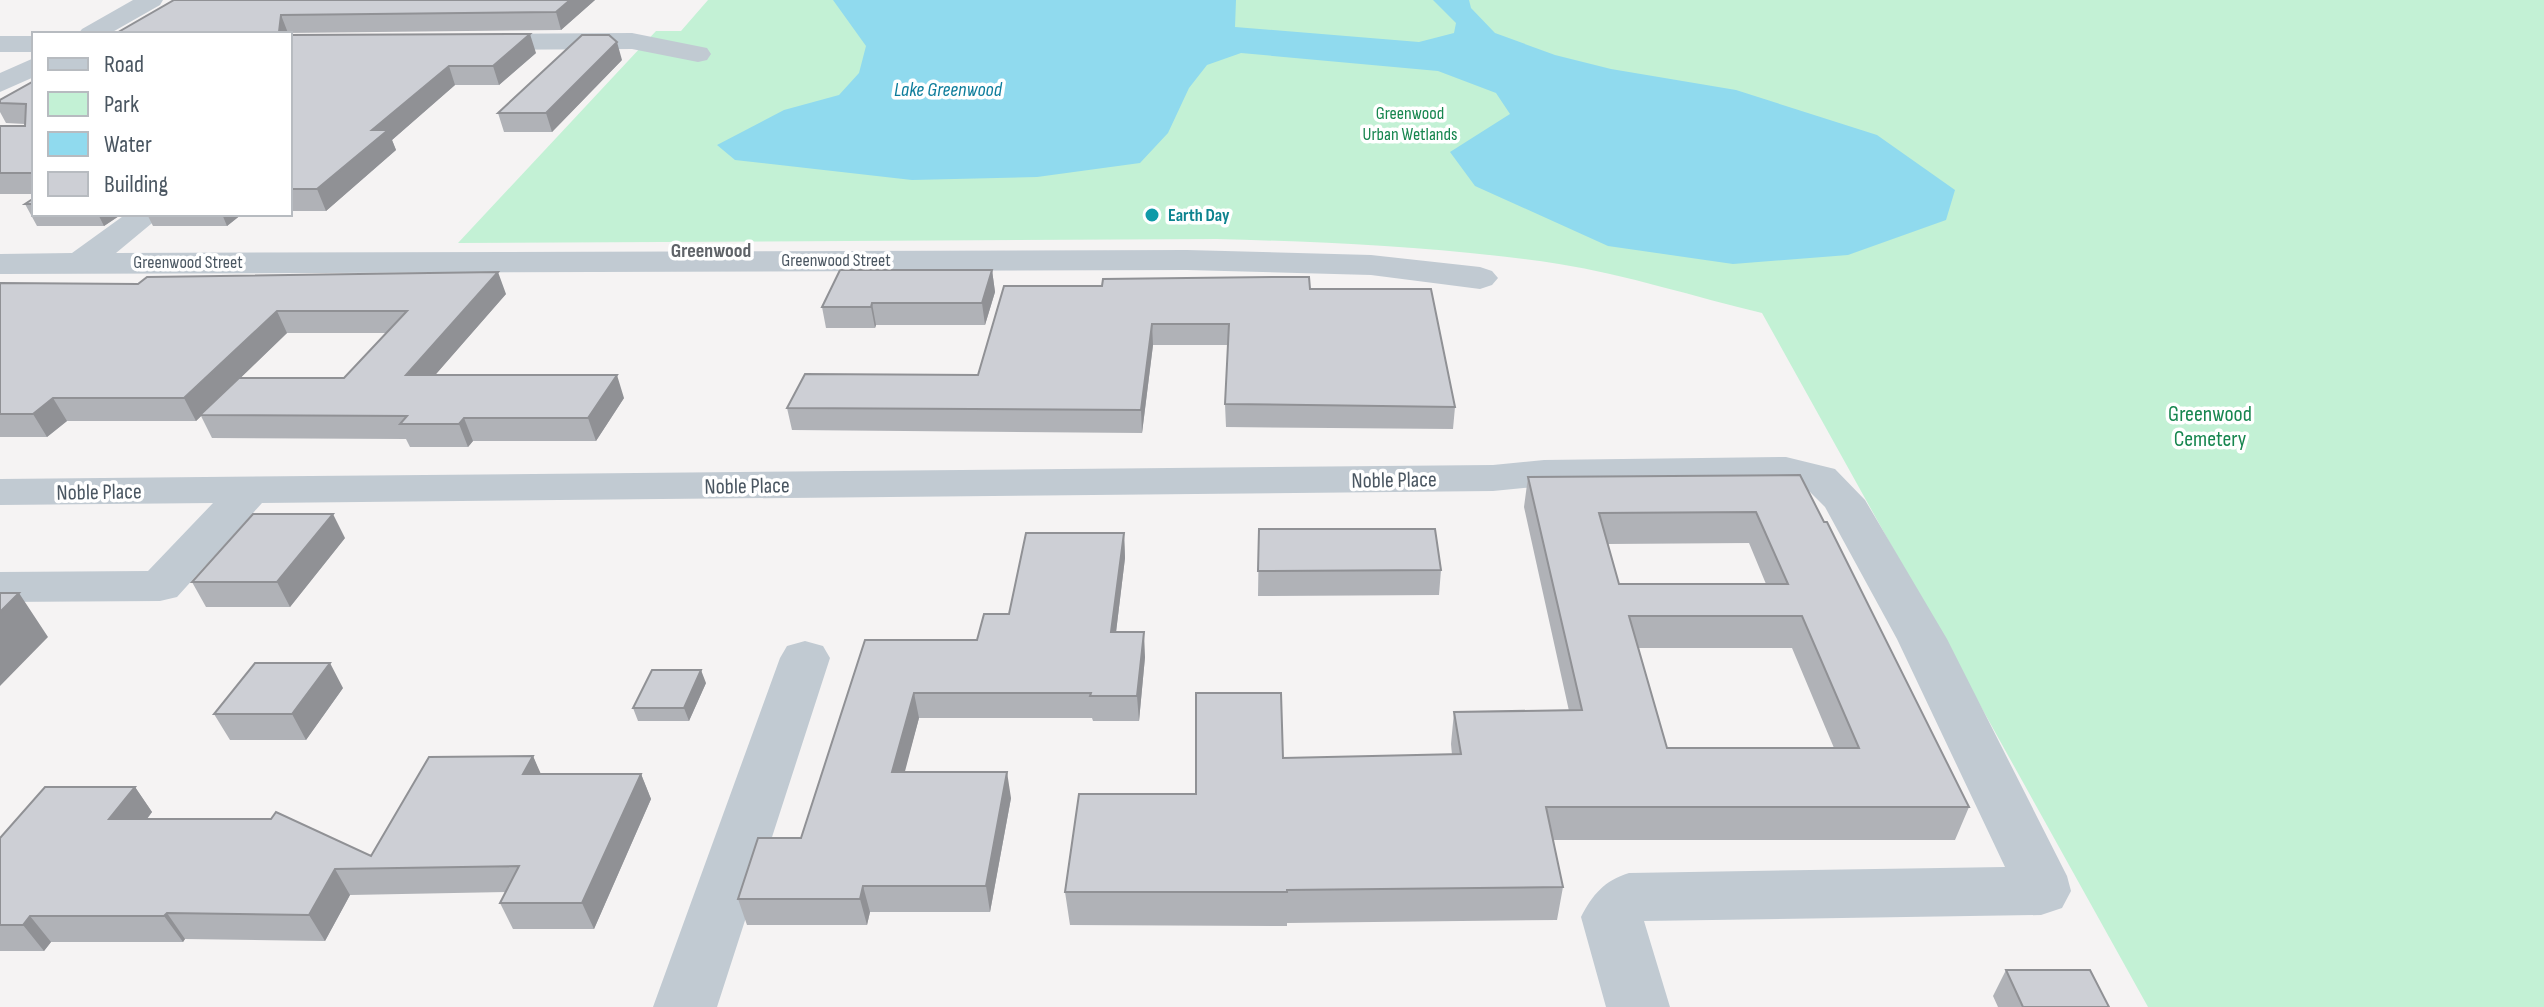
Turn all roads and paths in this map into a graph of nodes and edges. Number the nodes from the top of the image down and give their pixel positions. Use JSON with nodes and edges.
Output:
{"nodes":[{"id":1,"x":151,"y":0,"type":"edge"},
{"id":2,"x":95,"y":32,"type":"edge"},
{"id":3,"x":446,"y":42,"type":"edge"},
{"id":4,"x":0,"y":44,"type":"edge"},
{"id":5,"x":32,"y":44,"type":"edge"},
{"id":6,"x":698,"y":54,"type":"dead end"},
{"id":7,"x":32,"y":67,"type":"edge"},
{"id":8,"x":0,"y":84,"type":"edge"},
{"id":9,"x":144,"y":216,"type":"edge"},
{"id":10,"x":81,"y":263,"type":"junction"},
{"id":11,"x":0,"y":264,"type":"edge"},
{"id":12,"x":1480,"y":278,"type":"dead end"},
{"id":13,"x":251,"y":489,"type":"junction"},
{"id":14,"x":0,"y":492,"type":"edge"},
{"id":15,"x":0,"y":587,"type":"edge"},
{"id":16,"x":805,"y":658,"type":"dead end"},
{"id":17,"x":685,"y":1007,"type":"edge"},
{"id":18,"x":1638,"y":1007,"type":"edge"}],
"edges":[{"from":1,"to":2,"type":"street"},
{"from":3,"to":6,"type":"street"},
{"from":4,"to":5,"type":"street"},
{"from":7,"to":8,"type":"street"},
{"from":9,"to":10,"type":"street"},
{"from":10,"to":11,"type":"street","name":"Greenwood Street"},
{"from":10,"to":12,"type":"street","name":"Greenwood Street"},
{"from":13,"to":14,"type":"street","name":"Noble Place"},
{"from":13,"to":15,"type":"street"},
{"from":13,"to":18,"type":"street","name":"Noble Place"},
{"from":16,"to":17,"type":"street"}]}
